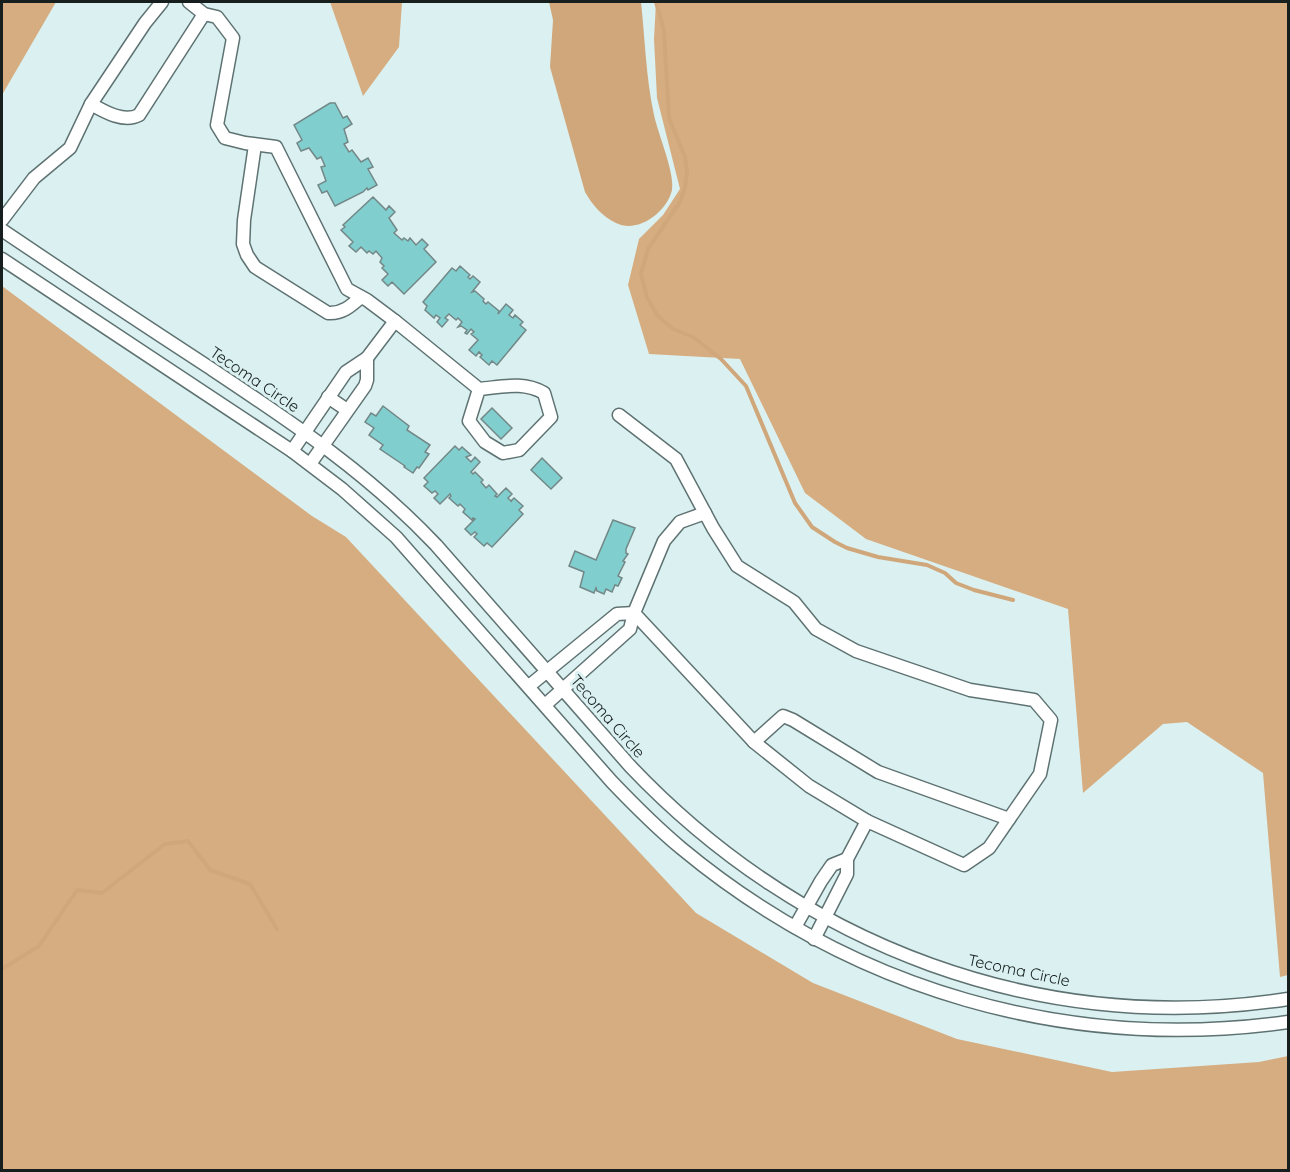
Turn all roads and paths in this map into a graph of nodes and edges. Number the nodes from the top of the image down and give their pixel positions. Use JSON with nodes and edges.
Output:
{"nodes":[{"id":1,"x":162,"y":2,"type":"edge"},
{"id":2,"x":189,"y":2,"type":"edge"},
{"id":3,"x":204,"y":15,"type":"junction"},
{"id":4,"x":91,"y":104,"type":"junction"},
{"id":5,"x":255,"y":145,"type":"junction"},
{"id":6,"x":2,"y":220,"type":"edge"},
{"id":7,"x":2,"y":230,"type":"edge"},
{"id":8,"x":2,"y":259,"type":"edge"},
{"id":9,"x":361,"y":297,"type":"junction"},
{"id":10,"x":395,"y":321,"type":"junction"},
{"id":11,"x":367,"y":358,"type":"junction"},
{"id":12,"x":479,"y":389,"type":"junction"},
{"id":13,"x":328,"y":397,"type":"junction"},
{"id":14,"x":347,"y":410,"type":"junction"},
{"id":15,"x":619,"y":415,"type":"dead end"},
{"id":16,"x":305,"y":431,"type":"junction"},
{"id":17,"x":323,"y":445,"type":"junction"},
{"id":18,"x":292,"y":451,"type":"junction"},
{"id":19,"x":310,"y":464,"type":"junction"},
{"id":20,"x":705,"y":513,"type":"junction"},
{"id":21,"x":634,"y":614,"type":"junction"},
{"id":22,"x":547,"y":672,"type":"junction"},
{"id":23,"x":529,"y":686,"type":"junction"},
{"id":24,"x":562,"y":689,"type":"junction"},
{"id":25,"x":545,"y":705,"type":"junction"},
{"id":26,"x":754,"y":742,"type":"junction"},
{"id":27,"x":1009,"y":819,"type":"junction"},
{"id":28,"x":867,"y":821,"type":"junction"},
{"id":29,"x":847,"y":859,"type":"junction"},
{"id":30,"x":806,"y":908,"type":"junction"},
{"id":31,"x":824,"y":918,"type":"junction"},
{"id":32,"x":795,"y":927,"type":"junction"},
{"id":33,"x":814,"y":939,"type":"junction"},
{"id":34,"x":1288,"y":999,"type":"edge"},
{"id":35,"x":1126,"y":1006,"type":"junction"},
{"id":36,"x":1288,"y":1022,"type":"edge"},
{"id":37,"x":1125,"y":1029,"type":"junction"}],
"edges":[{"from":1,"to":4,"type":"street"},
{"from":2,"to":3,"type":"street"},
{"from":3,"to":4,"type":"street"},
{"from":3,"to":5,"type":"street"},
{"from":4,"to":6,"type":"street"},
{"from":5,"to":9,"type":"street"},
{"from":5,"to":9,"type":"street"},
{"from":7,"to":16,"type":"street","name":"Tecoma Circle"},
{"from":8,"to":18,"type":"street"},
{"from":9,"to":10,"type":"street"},
{"from":10,"to":11,"type":"street"},
{"from":10,"to":12,"type":"street"},
{"from":11,"to":13,"type":"street"},
{"from":11,"to":14,"type":"street"},
{"from":12,"to":12,"type":"street"},
{"from":13,"to":14,"type":"street"},
{"from":13,"to":16,"type":"street"},
{"from":14,"to":17,"type":"street"},
{"from":15,"to":20,"type":"street"},
{"from":16,"to":17,"type":"street","name":"Tecoma Circle"},
{"from":16,"to":18,"type":"street"},
{"from":17,"to":19,"type":"street"},
{"from":17,"to":22,"type":"street","name":"Tecoma Circle"},
{"from":18,"to":19,"type":"street"},
{"from":19,"to":23,"type":"street"},
{"from":20,"to":21,"type":"street"},
{"from":20,"to":27,"type":"street"},
{"from":21,"to":22,"type":"street"},
{"from":21,"to":24,"type":"street"},
{"from":21,"to":26,"type":"street"},
{"from":22,"to":23,"type":"street"},
{"from":22,"to":24,"type":"street","name":"Tecoma Circle"},
{"from":23,"to":25,"type":"street"},
{"from":24,"to":25,"type":"street"},
{"from":24,"to":30,"type":"street","name":"Tecoma Circle"},
{"from":25,"to":32,"type":"street"},
{"from":26,"to":27,"type":"street"},
{"from":26,"to":28,"type":"street"},
{"from":27,"to":28,"type":"street"},
{"from":28,"to":29,"type":"street"},
{"from":29,"to":30,"type":"street"},
{"from":29,"to":31,"type":"street"},
{"from":30,"to":31,"type":"street","name":"Tecoma Circle"},
{"from":30,"to":32,"type":"street"},
{"from":31,"to":33,"type":"street"},
{"from":31,"to":35,"type":"street","name":"Tecoma Circle"},
{"from":32,"to":33,"type":"street"},
{"from":33,"to":37,"type":"street"},
{"from":34,"to":35,"type":"street","name":"Tecoma Circle"},
{"from":35,"to":37,"type":"street"},
{"from":36,"to":37,"type":"street"}]}
